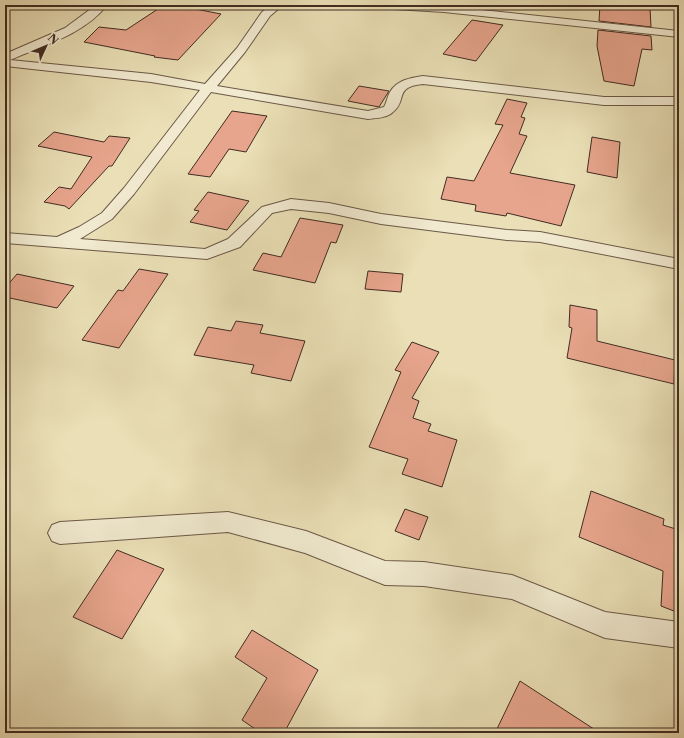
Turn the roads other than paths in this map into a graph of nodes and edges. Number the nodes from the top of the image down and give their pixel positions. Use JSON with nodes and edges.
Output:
{"nodes":[{"id":1,"x":102,"y":5,"type":"edge"},
{"id":2,"x":278,"y":5,"type":"edge"},
{"id":3,"x":377,"y":5,"type":"edge"},
{"id":4,"x":480,"y":9,"type":"edge"},
{"id":5,"x":679,"y":34,"type":"edge"},
{"id":6,"x":5,"y":58,"type":"edge"},
{"id":7,"x":5,"y":63,"type":"edge"},
{"id":8,"x":207,"y":87,"type":"junction"},
{"id":9,"x":679,"y":101,"type":"edge"},
{"id":10,"x":5,"y":238,"type":"edge"},
{"id":11,"x":57,"y":243,"type":"junction"},
{"id":12,"x":679,"y":264,"type":"edge"},
{"id":13,"x":60,"y":533,"type":"dead end"},
{"id":14,"x":679,"y":636,"type":"edge"}],
"edges":[{"from":1,"to":6,"type":"street"},
{"from":2,"to":8,"type":"street"},
{"from":3,"to":4,"type":"street"},
{"from":4,"to":5,"type":"street"},
{"from":7,"to":8,"type":"street"},
{"from":8,"to":9,"type":"street"},
{"from":8,"to":11,"type":"street"},
{"from":10,"to":11,"type":"street"},
{"from":11,"to":12,"type":"street"},
{"from":13,"to":14,"type":"street"}]}
